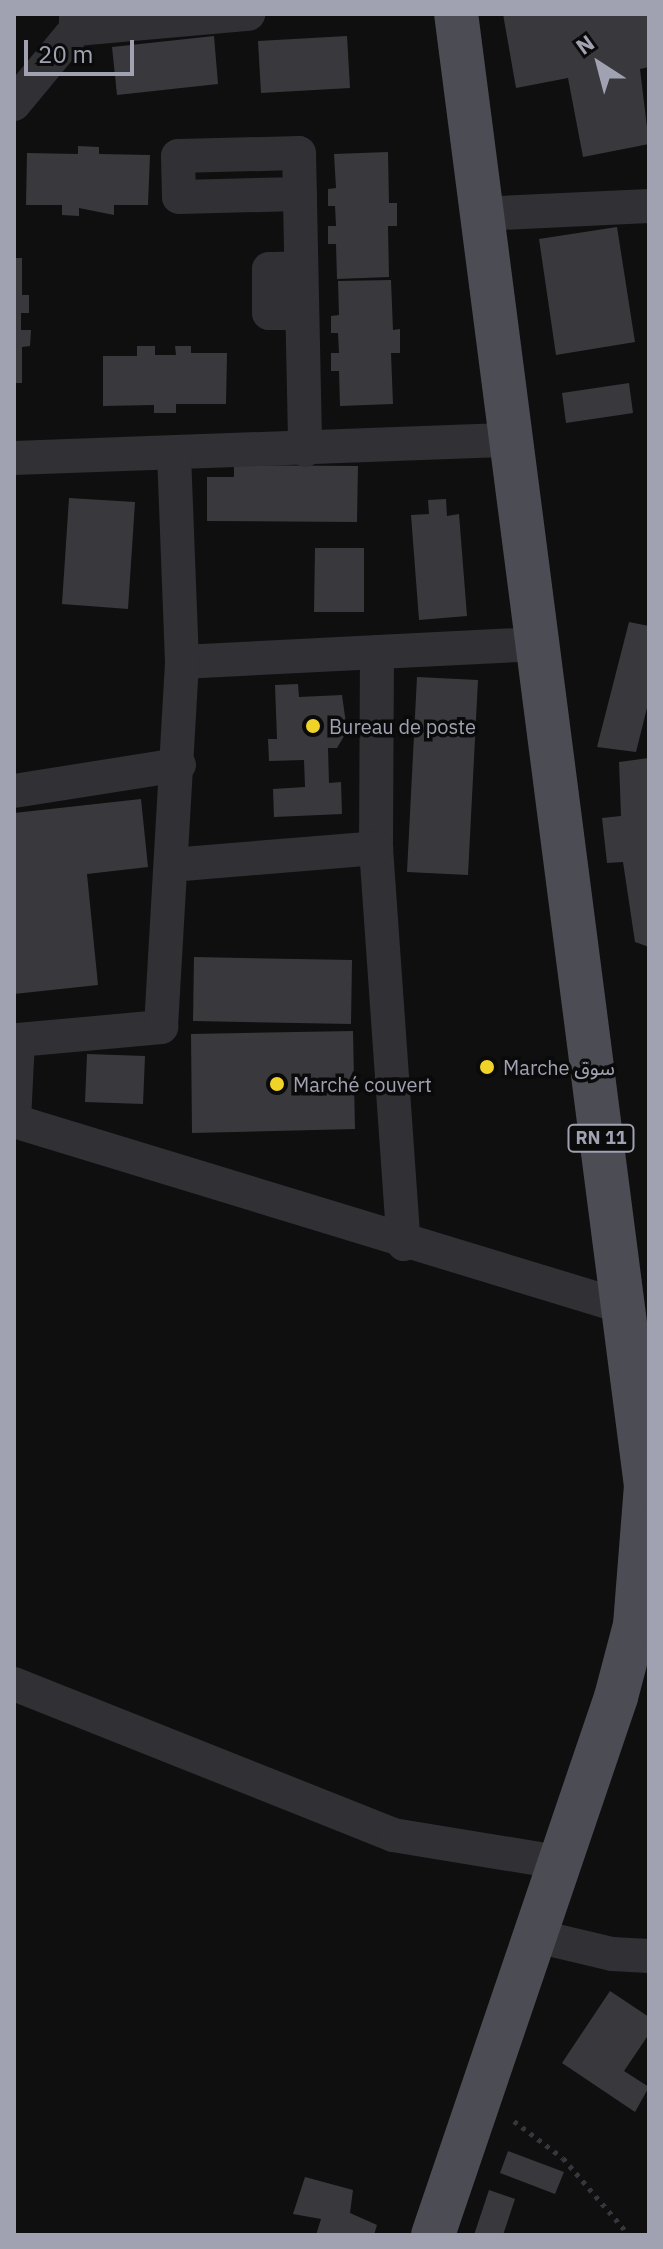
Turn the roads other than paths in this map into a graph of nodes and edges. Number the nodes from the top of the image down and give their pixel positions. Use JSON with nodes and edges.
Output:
{"nodes":[{"id":1,"x":238,"y":14,"type":"edge"},
{"id":2,"x":248,"y":14,"type":"edge"},
{"id":3,"x":456,"y":14,"type":"edge"},
{"id":4,"x":76,"y":22,"type":"edge"},
{"id":5,"x":14,"y":104,"type":"edge"},
{"id":6,"x":300,"y":194,"type":"dead end"},
{"id":7,"x":649,"y":206,"type":"edge"},
{"id":8,"x":479,"y":214,"type":"junction"},
{"id":9,"x":512,"y":440,"type":"junction"},
{"id":10,"x":305,"y":450,"type":"junction"},
{"id":11,"x":174,"y":455,"type":"junction"},
{"id":12,"x":14,"y":458,"type":"edge"},
{"id":13,"x":538,"y":644,"type":"junction"},
{"id":14,"x":377,"y":652,"type":"junction"},
{"id":15,"x":182,"y":662,"type":"junction"},
{"id":16,"x":179,"y":765,"type":"junction"},
{"id":17,"x":14,"y":791,"type":"edge"},
{"id":18,"x":376,"y":848,"type":"junction"},
{"id":19,"x":171,"y":865,"type":"junction"},
{"id":20,"x":16,"y":1041,"type":"edge"},
{"id":21,"x":14,"y":1121,"type":"edge"},
{"id":22,"x":404,"y":1244,"type":"junction"},
{"id":23,"x":627,"y":1308,"type":"junction"},
{"id":24,"x":14,"y":1684,"type":"edge"},
{"id":25,"x":558,"y":1862,"type":"junction"},
{"id":26,"x":536,"y":1936,"type":"junction"},
{"id":27,"x":649,"y":1956,"type":"edge"},
{"id":28,"x":433,"y":2235,"type":"edge"}],
"edges":[{"from":1,"to":2,"type":"street"},
{"from":1,"to":4,"type":"street"},
{"from":3,"to":8,"type":"main road","number":"RN 11"},
{"from":4,"to":5,"type":"street"},
{"from":6,"to":10,"type":"street"},
{"from":7,"to":8,"type":"street"},
{"from":8,"to":9,"type":"main road","number":"RN 11"},
{"from":9,"to":10,"type":"street"},
{"from":9,"to":13,"type":"main road","number":"RN 11"},
{"from":10,"to":11,"type":"street"},
{"from":11,"to":12,"type":"street"},
{"from":11,"to":15,"type":"street"},
{"from":13,"to":14,"type":"street"},
{"from":13,"to":23,"type":"main road","number":"RN 11"},
{"from":14,"to":15,"type":"street"},
{"from":14,"to":18,"type":"street"},
{"from":15,"to":16,"type":"street"},
{"from":16,"to":17,"type":"street"},
{"from":16,"to":19,"type":"street"},
{"from":18,"to":19,"type":"street"},
{"from":18,"to":22,"type":"street"},
{"from":19,"to":20,"type":"street"},
{"from":20,"to":21,"type":"street"},
{"from":21,"to":22,"type":"street"},
{"from":22,"to":23,"type":"street"},
{"from":23,"to":25,"type":"main road","number":"RN 11"},
{"from":24,"to":25,"type":"street"},
{"from":25,"to":26,"type":"main road","number":"RN 11"},
{"from":26,"to":27,"type":"street"},
{"from":26,"to":28,"type":"main road","number":"RN 11"}]}
